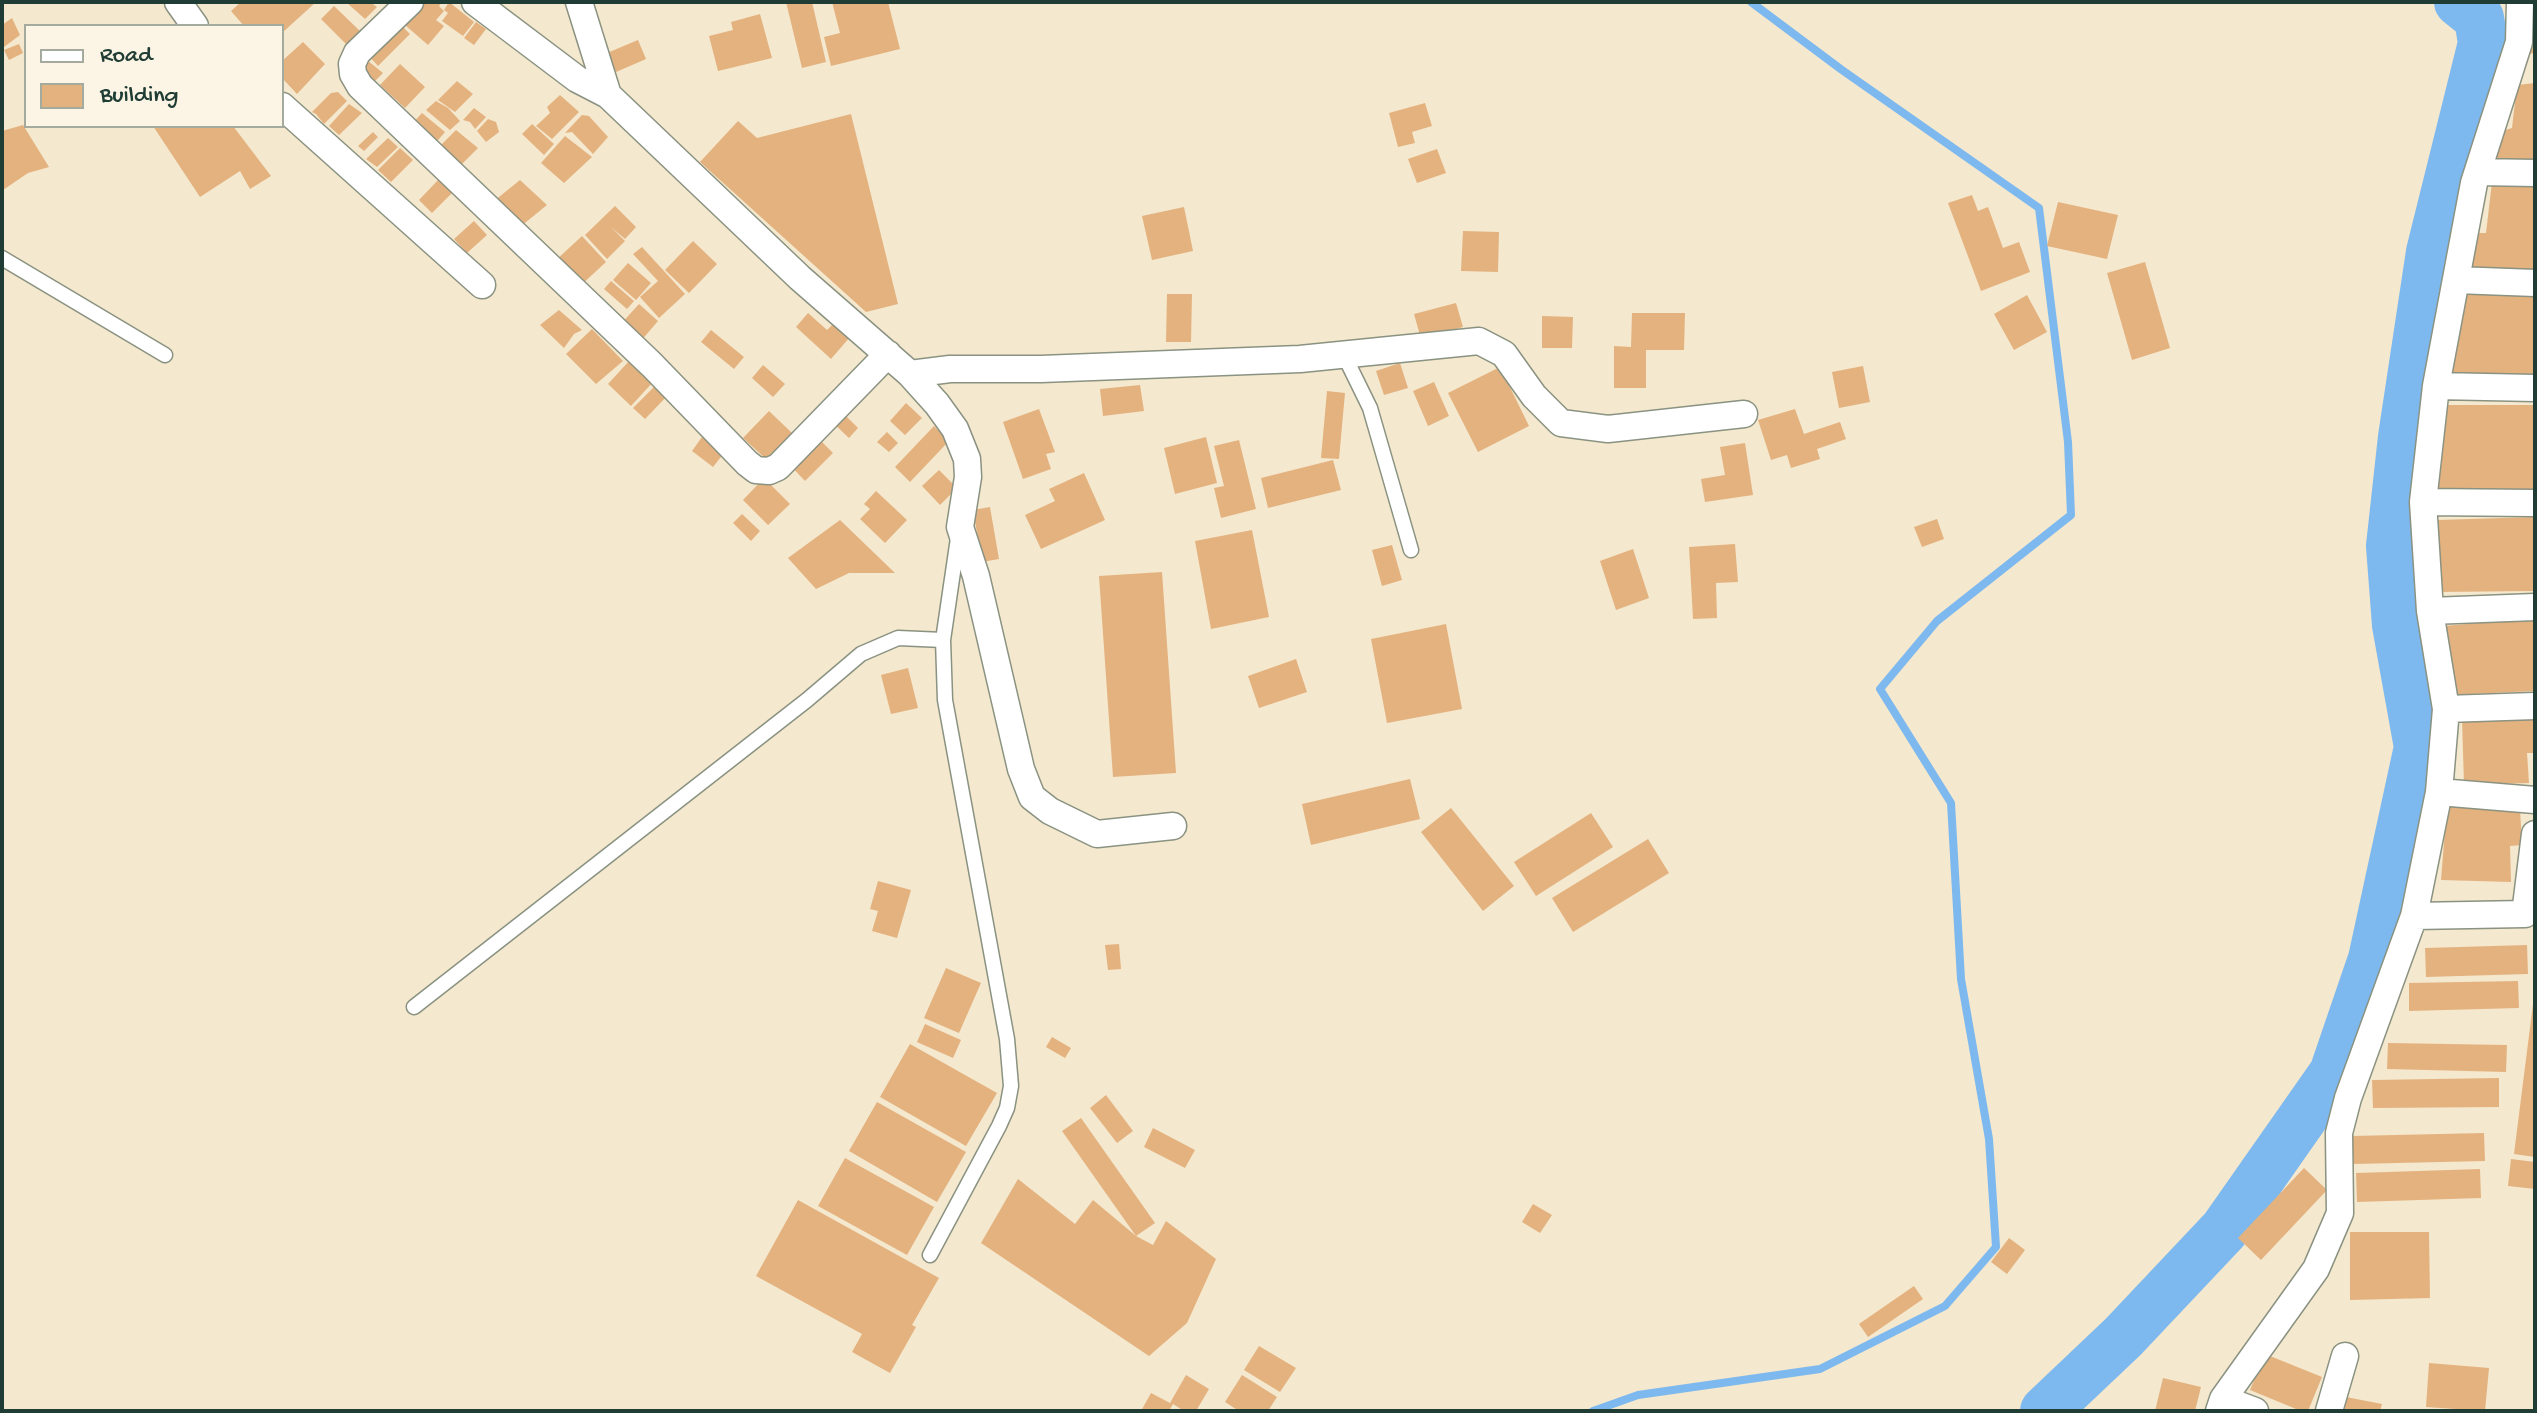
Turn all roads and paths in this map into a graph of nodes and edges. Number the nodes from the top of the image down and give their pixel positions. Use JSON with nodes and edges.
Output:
{"nodes":[{"id":1,"x":178,"y":2,"type":"edge"},
{"id":2,"x":410,"y":2,"type":"edge"},
{"id":3,"x":475,"y":2,"type":"edge"},
{"id":4,"x":579,"y":2,"type":"edge"},
{"id":5,"x":2520,"y":2,"type":"edge"},
{"id":6,"x":194,"y":24,"type":"edge"},
{"id":7,"x":2522,"y":72,"type":"edge"},
{"id":8,"x":608,"y":95,"type":"junction"},
{"id":9,"x":284,"y":108,"type":"edge"},
{"id":10,"x":2478,"y":172,"type":"junction"},
{"id":11,"x":2535,"y":173,"type":"edge"},
{"id":12,"x":2,"y":258,"type":"edge"},
{"id":13,"x":2456,"y":280,"type":"junction"},
{"id":14,"x":2535,"y":283,"type":"edge"},
{"id":15,"x":482,"y":285,"type":"dead end"},
{"id":16,"x":888,"y":354,"type":"junction"},
{"id":17,"x":165,"y":355,"type":"dead end"},
{"id":18,"x":1344,"y":355,"type":"junction"},
{"id":19,"x":910,"y":374,"type":"junction"},
{"id":20,"x":2436,"y":386,"type":"junction"},
{"id":21,"x":2535,"y":388,"type":"edge"},
{"id":22,"x":1744,"y":414,"type":"dead end"},
{"id":23,"x":2423,"y":502,"type":"junction"},
{"id":24,"x":2535,"y":503,"type":"edge"},
{"id":25,"x":960,"y":527,"type":"junction"},
{"id":26,"x":1411,"y":550,"type":"dead end"},
{"id":27,"x":2535,"y":607,"type":"edge"},
{"id":28,"x":2430,"y":611,"type":"junction"},
{"id":29,"x":943,"y":640,"type":"junction"},
{"id":30,"x":2535,"y":706,"type":"edge"},
{"id":31,"x":2446,"y":709,"type":"junction"},
{"id":32,"x":2439,"y":792,"type":"junction"},
{"id":33,"x":2535,"y":800,"type":"edge"},
{"id":34,"x":1173,"y":826,"type":"dead end"},
{"id":35,"x":2535,"y":834,"type":"edge"},
{"id":36,"x":2414,"y":916,"type":"junction"},
{"id":37,"x":414,"y":1007,"type":"dead end"},
{"id":38,"x":930,"y":1255,"type":"dead end"},
{"id":39,"x":2345,"y":1356,"type":"dead end"},
{"id":40,"x":2221,"y":1405,"type":"edge"},
{"id":41,"x":2255,"y":1411,"type":"edge"},
{"id":42,"x":2329,"y":1411,"type":"edge"}],
"edges":[{"from":1,"to":6,"type":"street"},
{"from":2,"to":16,"type":"street"},
{"from":3,"to":8,"type":"street"},
{"from":4,"to":8,"type":"street"},
{"from":5,"to":7,"type":"street"},
{"from":7,"to":10,"type":"street"},
{"from":8,"to":16,"type":"street"},
{"from":9,"to":15,"type":"street"},
{"from":10,"to":11,"type":"street"},
{"from":10,"to":13,"type":"street"},
{"from":12,"to":17,"type":"lane"},
{"from":13,"to":14,"type":"street"},
{"from":13,"to":20,"type":"street"},
{"from":16,"to":19,"type":"street"},
{"from":18,"to":19,"type":"street"},
{"from":18,"to":22,"type":"street"},
{"from":18,"to":26,"type":"lane"},
{"from":19,"to":25,"type":"street"},
{"from":20,"to":21,"type":"street"},
{"from":20,"to":23,"type":"street"},
{"from":23,"to":24,"type":"street"},
{"from":23,"to":28,"type":"street"},
{"from":25,"to":29,"type":"lane"},
{"from":25,"to":34,"type":"street"},
{"from":27,"to":28,"type":"street"},
{"from":28,"to":31,"type":"street"},
{"from":29,"to":37,"type":"lane"},
{"from":29,"to":38,"type":"lane"},
{"from":30,"to":31,"type":"street"},
{"from":31,"to":32,"type":"street"},
{"from":32,"to":33,"type":"street"},
{"from":32,"to":36,"type":"street"},
{"from":35,"to":36,"type":"street"},
{"from":36,"to":40,"type":"street"},
{"from":39,"to":42,"type":"street"},
{"from":40,"to":41,"type":"street"}]}
